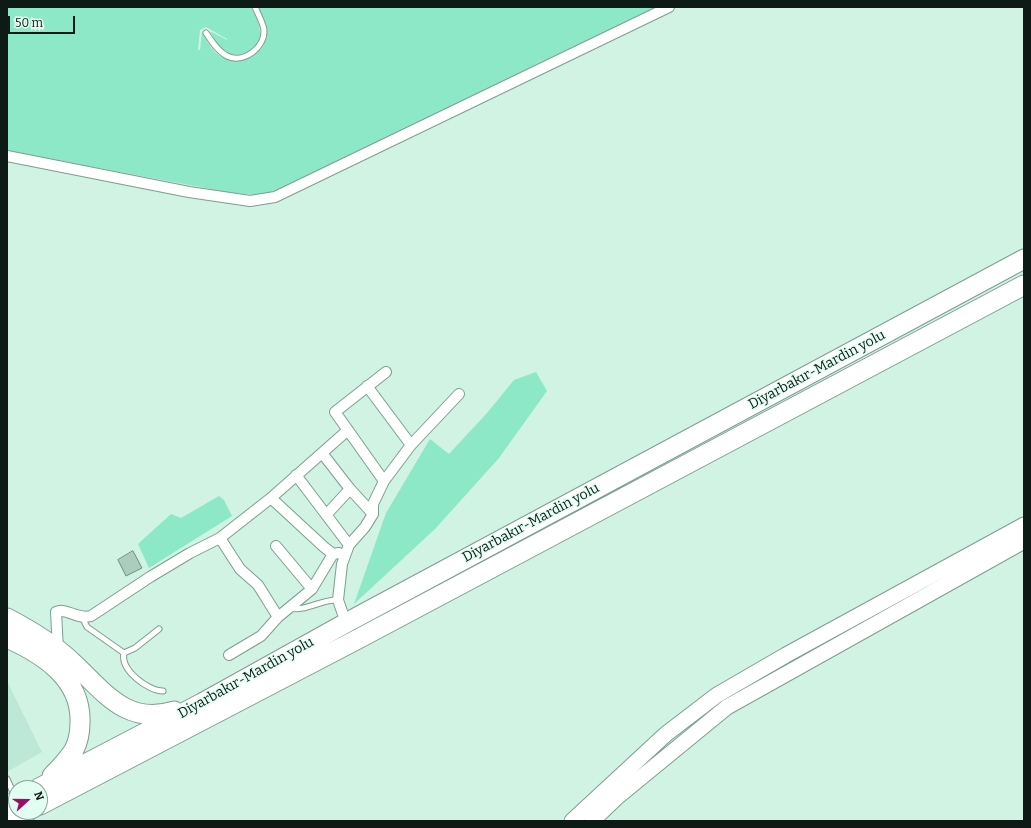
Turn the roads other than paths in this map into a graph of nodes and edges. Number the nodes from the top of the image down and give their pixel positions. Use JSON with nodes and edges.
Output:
{"nodes":[{"id":1,"x":255,"y":7,"type":"edge"},
{"id":2,"x":669,"y":7,"type":"edge"},
{"id":3,"x":206,"y":33,"type":"dead end"},
{"id":4,"x":7,"y":156,"type":"edge"},
{"id":5,"x":1024,"y":259,"type":"edge"},
{"id":6,"x":1024,"y":285,"type":"edge"},
{"id":7,"x":386,"y":372,"type":"dead end"},
{"id":8,"x":367,"y":386,"type":"junction"},
{"id":9,"x":459,"y":394,"type":"dead end"},
{"id":10,"x":348,"y":430,"type":"junction"},
{"id":11,"x":411,"y":445,"type":"junction"},
{"id":12,"x":322,"y":453,"type":"junction"},
{"id":13,"x":296,"y":476,"type":"junction"},
{"id":14,"x":384,"y":481,"type":"junction"},
{"id":15,"x":350,"y":489,"type":"junction"},
{"id":16,"x":271,"y":498,"type":"junction"},
{"id":17,"x":327,"y":514,"type":"junction"},
{"id":18,"x":373,"y":514,"type":"junction"},
{"id":19,"x":1024,"y":525,"type":"edge"},
{"id":20,"x":220,"y":538,"type":"junction"},
{"id":21,"x":1024,"y":541,"type":"edge"},
{"id":22,"x":276,"y":546,"type":"dead end"},
{"id":23,"x":348,"y":549,"type":"junction"},
{"id":24,"x":333,"y":554,"type":"junction"},
{"id":25,"x":312,"y":588,"type":"junction"},
{"id":26,"x":338,"y":600,"type":"junction"},
{"id":27,"x":289,"y":607,"type":"junction"},
{"id":28,"x":278,"y":616,"type":"junction"},
{"id":29,"x":7,"y":618,"type":"edge"},
{"id":30,"x":83,"y":619,"type":"junction"},
{"id":31,"x":346,"y":623,"type":"junction"},
{"id":32,"x":159,"y":629,"type":"dead end"},
{"id":33,"x":7,"y":638,"type":"edge"},
{"id":34,"x":58,"y":650,"type":"junction"},
{"id":35,"x":124,"y":653,"type":"junction"},
{"id":36,"x":229,"y":655,"type":"dead end"},
{"id":37,"x":163,"y":691,"type":"dead end"},
{"id":38,"x":202,"y":703,"type":"junction"},
{"id":39,"x":48,"y":780,"type":"edge"},
{"id":40,"x":48,"y":783,"type":"edge"},
{"id":41,"x":48,"y":801,"type":"edge"},
{"id":42,"x":572,"y":821,"type":"edge"},
{"id":43,"x":592,"y":821,"type":"edge"}],
"edges":[{"from":1,"to":3,"type":"lane"},
{"from":2,"to":4,"type":"street"},
{"from":5,"to":31,"type":"highway","name":"Diyarbakır-Mardin yolu"},
{"from":6,"to":41,"type":"highway","name":"Diyarbakır-Mardin yolu"},
{"from":7,"to":8,"type":"street"},
{"from":8,"to":10,"type":"street"},
{"from":8,"to":11,"type":"street"},
{"from":9,"to":11,"type":"street"},
{"from":10,"to":12,"type":"street"},
{"from":10,"to":14,"type":"street"},
{"from":11,"to":14,"type":"street"},
{"from":12,"to":13,"type":"street"},
{"from":12,"to":15,"type":"street"},
{"from":13,"to":16,"type":"street"},
{"from":13,"to":17,"type":"street"},
{"from":14,"to":18,"type":"street"},
{"from":15,"to":17,"type":"street"},
{"from":15,"to":18,"type":"street"},
{"from":16,"to":20,"type":"street"},
{"from":16,"to":24,"type":"street"},
{"from":17,"to":23,"type":"street"},
{"from":18,"to":23,"type":"street"},
{"from":19,"to":42,"type":"street"},
{"from":20,"to":28,"type":"street"},
{"from":20,"to":30,"type":"street"},
{"from":21,"to":43,"type":"street"},
{"from":22,"to":25,"type":"street"},
{"from":23,"to":24,"type":"street"},
{"from":23,"to":26,"type":"street"},
{"from":24,"to":25,"type":"street"},
{"from":25,"to":27,"type":"street"},
{"from":26,"to":27,"type":"lane"},
{"from":26,"to":31,"type":"street"},
{"from":27,"to":28,"type":"street"},
{"from":28,"to":36,"type":"street"},
{"from":29,"to":34,"type":"highway"},
{"from":30,"to":34,"type":"street"},
{"from":30,"to":35,"type":"lane"},
{"from":31,"to":38,"type":"highway","name":"Diyarbakır-Mardin yolu"},
{"from":32,"to":35,"type":"lane"},
{"from":33,"to":39,"type":"highway"},
{"from":34,"to":38,"type":"highway"},
{"from":35,"to":37,"type":"lane"},
{"from":38,"to":40,"type":"highway","name":"Diyarbakır-Mardin yolu"}]}
